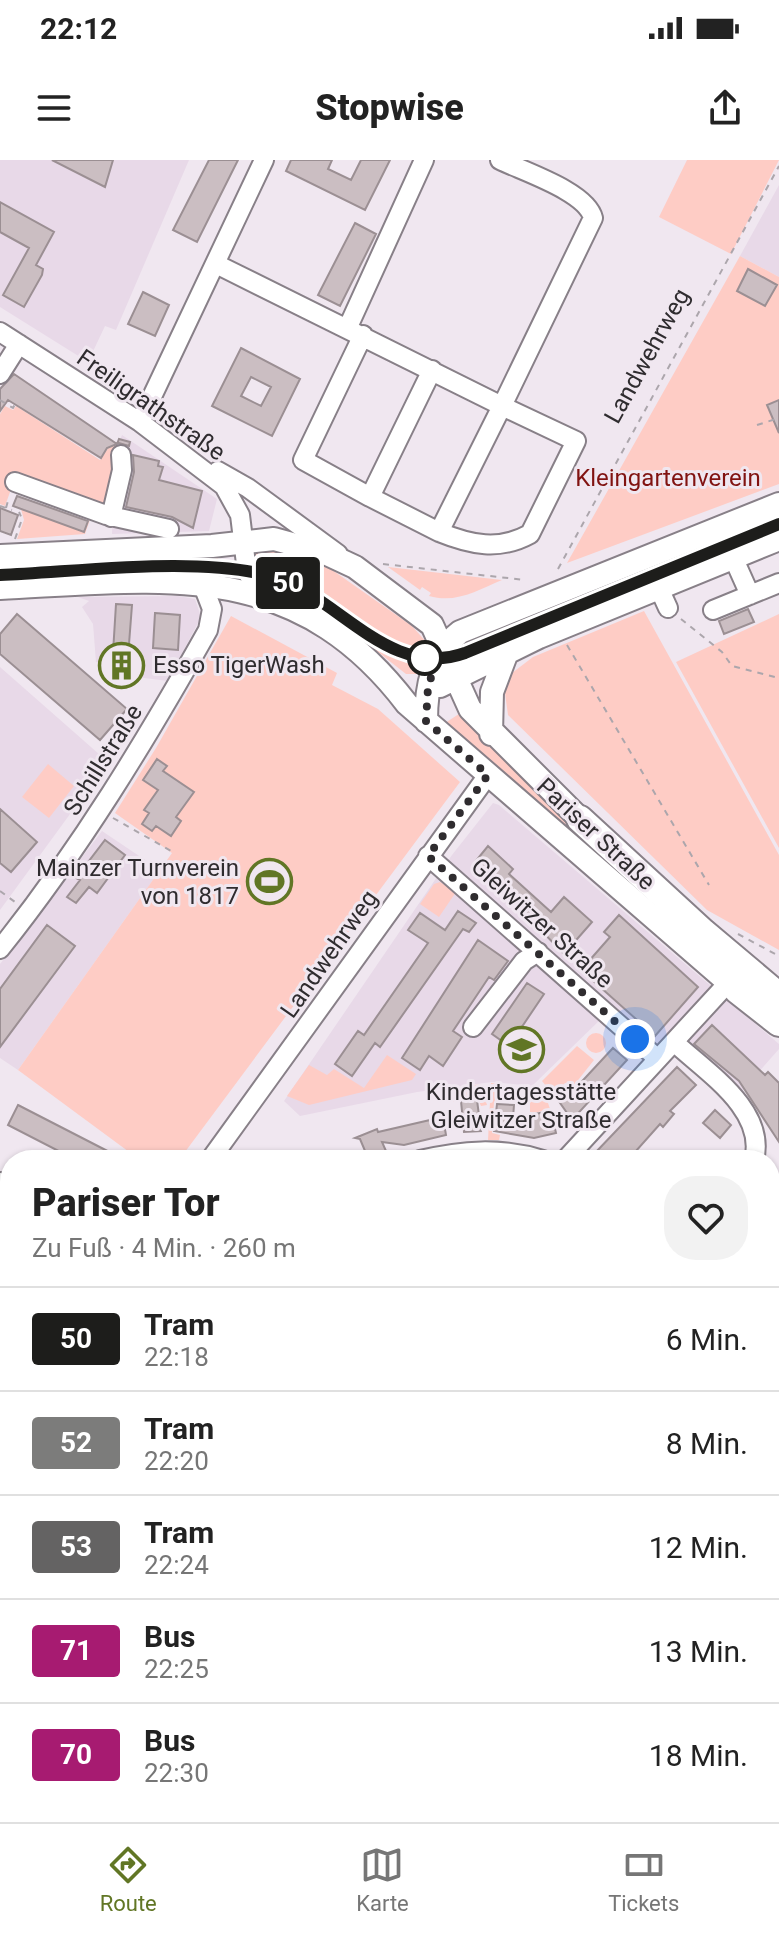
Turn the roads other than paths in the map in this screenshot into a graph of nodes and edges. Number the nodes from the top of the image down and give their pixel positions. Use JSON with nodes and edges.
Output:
{"nodes":[{"id":1,"x":264,"y":160,"type":"edge"},
{"id":2,"x":424,"y":160,"type":"edge"},
{"id":3,"x":500,"y":160,"type":"edge"},
{"id":4,"x":216,"y":264,"type":"junction"},
{"id":5,"x":355,"y":331,"type":"junction"},
{"id":6,"x":0,"y":332,"type":"edge"},
{"id":7,"x":19,"y":344,"type":"junction"},
{"id":8,"x":432,"y":370,"type":"junction"},
{"id":9,"x":0,"y":374,"type":"edge"},
{"id":10,"x":502,"y":406,"type":"junction"},
{"id":11,"x":140,"y":422,"type":"junction"},
{"id":12,"x":184,"y":452,"type":"junction"},
{"id":13,"x":121,"y":455,"type":"dead end"},
{"id":14,"x":15,"y":482,"type":"dead end"},
{"id":15,"x":370,"y":497,"type":"junction"},
{"id":16,"x":779,"y":504,"type":"edge"},
{"id":17,"x":111,"y":517,"type":"junction"},
{"id":18,"x":169,"y":529,"type":"dead end"},
{"id":19,"x":439,"y":532,"type":"junction"},
{"id":20,"x":779,"y":539,"type":"edge"},
{"id":21,"x":244,"y":541,"type":"junction"},
{"id":22,"x":7,"y":550,"type":"edge"},
{"id":23,"x":733,"y":557,"type":"junction"},
{"id":24,"x":355,"y":567,"type":"junction"},
{"id":25,"x":202,"y":583,"type":"junction"},
{"id":26,"x":779,"y":583,"type":"edge"},
{"id":27,"x":658,"y":586,"type":"junction"},
{"id":28,"x":0,"y":588,"type":"edge"},
{"id":29,"x":750,"y":595,"type":"junction"},
{"id":30,"x":261,"y":596,"type":"junction"},
{"id":31,"x":668,"y":608,"type":"road end"},
{"id":32,"x":713,"y":610,"type":"dead end"},
{"id":33,"x":432,"y":625,"type":"junction"},
{"id":34,"x":460,"y":632,"type":"junction"},
{"id":35,"x":441,"y":649,"type":"junction"},
{"id":36,"x":506,"y":655,"type":"junction"},
{"id":37,"x":388,"y":679,"type":"junction"},
{"id":38,"x":454,"y":681,"type":"junction"},
{"id":39,"x":428,"y":687,"type":"junction"},
{"id":40,"x":426,"y":721,"type":"junction"},
{"id":41,"x":491,"y":734,"type":"junction"},
{"id":42,"x":488,"y":775,"type":"junction"},
{"id":43,"x":580,"y":819,"type":"joint"},
{"id":44,"x":428,"y":856,"type":"junction"},
{"id":45,"x":0,"y":949,"type":"edge"},
{"id":46,"x":538,"y":952,"type":"junction"},
{"id":47,"x":732,"y":987,"type":"junction"},
{"id":48,"x":779,"y":996,"type":"edge"},
{"id":49,"x":779,"y":1023,"type":"edge"},
{"id":50,"x":473,"y":1027,"type":"dead end"},
{"id":51,"x":674,"y":1042,"type":"junction"},
{"id":52,"x":658,"y":1059,"type":"junction"},
{"id":53,"x":217,"y":1150,"type":"edge"},
{"id":54,"x":574,"y":1150,"type":"edge"},
{"id":55,"x":755,"y":1150,"type":"edge"}],
"edges":[{"from":1,"to":4,"type":"street"},
{"from":2,"to":5,"type":"street"},
{"from":3,"to":10,"type":"street"},
{"from":4,"to":5,"type":"street"},
{"from":4,"to":11,"type":"street"},
{"from":5,"to":8,"type":"street"},
{"from":5,"to":15,"type":"street"},
{"from":6,"to":7,"type":"street","name":"Freiligrathstraße"},
{"from":7,"to":9,"type":"street"},
{"from":7,"to":11,"type":"street","name":"Freiligrathstraße"},
{"from":8,"to":10,"type":"street"},
{"from":8,"to":15,"type":"street"},
{"from":10,"to":19,"type":"street"},
{"from":10,"to":19,"type":"street"},
{"from":11,"to":12,"type":"street","name":"Freiligrathstraße"},
{"from":12,"to":21,"type":"street","name":"Freiligrathstraße"},
{"from":12,"to":24,"type":"street"},
{"from":13,"to":17,"type":"street"},
{"from":14,"to":17,"type":"street"},
{"from":15,"to":19,"type":"street"},
{"from":16,"to":34,"type":"main road"},
{"from":17,"to":18,"type":"street"},
{"from":20,"to":23,"type":"main road"},
{"from":21,"to":22,"type":"main road"},
{"from":21,"to":24,"type":"main road"},
{"from":21,"to":30,"type":"street"},
{"from":23,"to":27,"type":"main road"},
{"from":23,"to":29,"type":"street"},
{"from":24,"to":33,"type":"main road"},
{"from":25,"to":28,"type":"main road","name":"Pariser Straße"},
{"from":25,"to":30,"type":"main road","name":"Pariser Straße"},
{"from":25,"to":45,"type":"street","name":"Schillstraße"},
{"from":26,"to":29,"type":"street"},
{"from":27,"to":31,"type":"street"},
{"from":27,"to":36,"type":"main road"},
{"from":29,"to":32,"type":"street"},
{"from":30,"to":37,"type":"main road","name":"Pariser Straße"},
{"from":33,"to":34,"type":"main road"},
{"from":33,"to":35,"type":"main road","name":"Pariser Straße"},
{"from":34,"to":35,"type":"main road"},
{"from":35,"to":38,"type":"main road","name":"Pariser Straße"},
{"from":35,"to":39,"type":"main road"},
{"from":36,"to":38,"type":"main road"},
{"from":36,"to":41,"type":"main road"},
{"from":37,"to":39,"type":"main road"},
{"from":37,"to":40,"type":"main road","name":"Pariser Straße"},
{"from":38,"to":39,"type":"main road"},
{"from":38,"to":41,"type":"main road","name":"Pariser Straße"},
{"from":39,"to":40,"type":"main road"},
{"from":40,"to":42,"type":"main road","name":"Pariser Straße"},
{"from":41,"to":43,"type":"main road","name":"Pariser Straße"},
{"from":42,"to":44,"type":"street","name":"Landwehrweg"},
{"from":42,"to":47,"type":"main road","name":"Pariser Straße"},
{"from":43,"to":48,"type":"highway","name":"Pariser Straße"},
{"from":44,"to":46,"type":"street","name":"Gleiwitzer Straße"},
{"from":44,"to":53,"type":"street","name":"Landwehrweg"},
{"from":46,"to":50,"type":"street"},
{"from":46,"to":52,"type":"street","name":"Gleiwitzer Straße"},
{"from":47,"to":49,"type":"highway","name":"Pariser Straße"},
{"from":47,"to":51,"type":"street"},
{"from":51,"to":52,"type":"street"},
{"from":51,"to":55,"type":"street"},
{"from":52,"to":54,"type":"street"}]}
